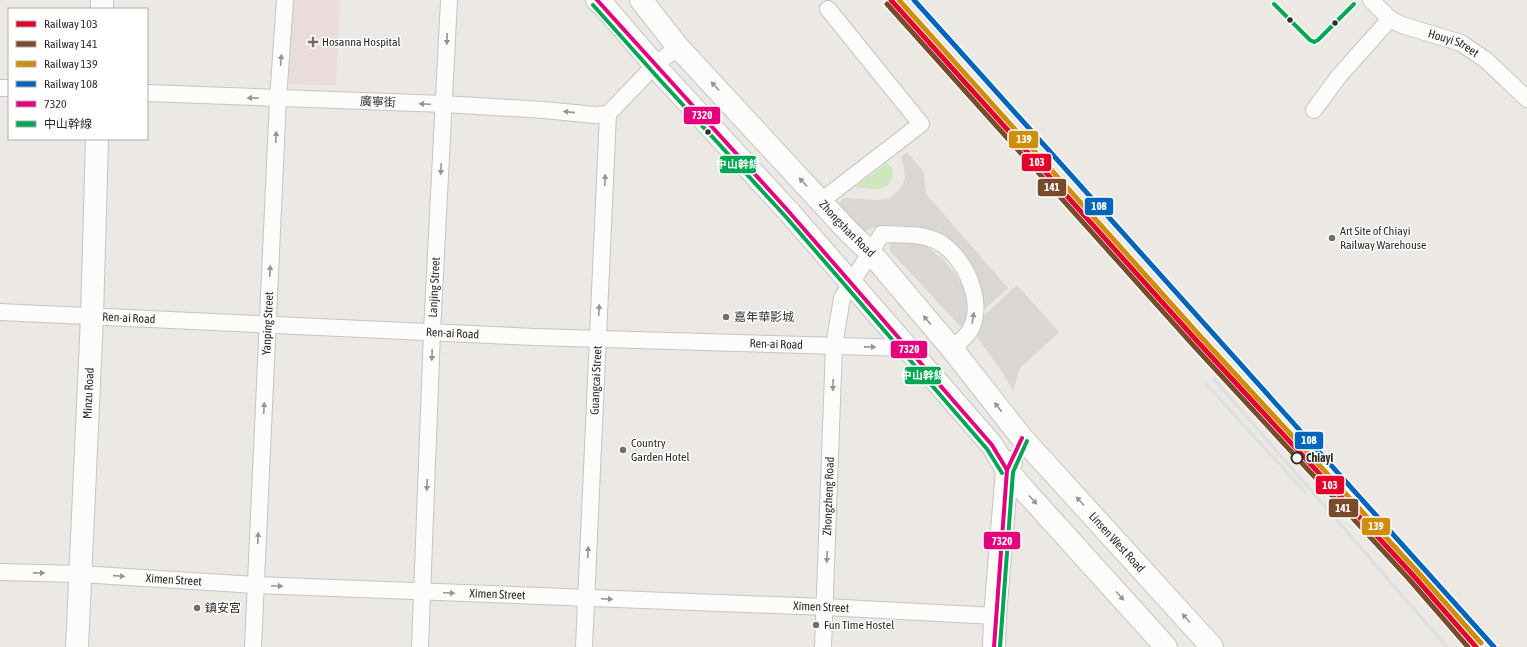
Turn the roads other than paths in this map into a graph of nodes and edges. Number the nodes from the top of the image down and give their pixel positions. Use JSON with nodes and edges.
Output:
{"nodes":[{"id":1,"x":285,"y":0,"type":"edge"},
{"id":2,"x":449,"y":0,"type":"edge"},
{"id":3,"x":597,"y":0,"type":"edge"},
{"id":4,"x":642,"y":0,"type":"edge"},
{"id":5,"x":1371,"y":0,"type":"edge"},
{"id":6,"x":828,"y":8,"type":"dead end"},
{"id":7,"x":1390,"y":19,"type":"junction"},
{"id":8,"x":678,"y":47,"type":"junction"},
{"id":9,"x":655,"y":66,"type":"junction"},
{"id":10,"x":148,"y":93,"type":"edge"},
{"id":11,"x":278,"y":99,"type":"junction"},
{"id":12,"x":1527,"y":99,"type":"edge"},
{"id":13,"x":444,"y":104,"type":"junction"},
{"id":14,"x":1314,"y":110,"type":"dead end"},
{"id":15,"x":608,"y":114,"type":"junction"},
{"id":16,"x":97,"y":140,"type":"edge"},
{"id":17,"x":821,"y":201,"type":"junction"},
{"id":18,"x":870,"y":253,"type":"junction"},
{"id":19,"x":851,"y":284,"type":"junction"},
{"id":20,"x":0,"y":312,"type":"edge"},
{"id":21,"x":92,"y":317,"type":"junction"},
{"id":22,"x":267,"y":324,"type":"junction"},
{"id":23,"x":432,"y":332,"type":"junction"},
{"id":24,"x":598,"y":339,"type":"junction"},
{"id":25,"x":834,"y":346,"type":"junction"},
{"id":26,"x":906,"y":348,"type":"junction"},
{"id":27,"x":953,"y":350,"type":"junction"},
{"id":28,"x":1022,"y":438,"type":"junction"},
{"id":29,"x":1007,"y":470,"type":"junction"},
{"id":30,"x":0,"y":572,"type":"edge"},
{"id":31,"x":80,"y":574,"type":"junction"},
{"id":32,"x":256,"y":586,"type":"junction"},
{"id":33,"x":424,"y":592,"type":"junction"},
{"id":34,"x":586,"y":598,"type":"junction"},
{"id":35,"x":825,"y":607,"type":"junction"},
{"id":36,"x":995,"y":616,"type":"junction"},
{"id":37,"x":77,"y":647,"type":"edge"},
{"id":38,"x":253,"y":647,"type":"edge"},
{"id":39,"x":420,"y":647,"type":"edge"},
{"id":40,"x":584,"y":647,"type":"edge"},
{"id":41,"x":823,"y":647,"type":"edge"},
{"id":42,"x":994,"y":647,"type":"edge"},
{"id":43,"x":1166,"y":647,"type":"edge"},
{"id":44,"x":1212,"y":647,"type":"edge"}],
"edges":[{"from":11,"to":1,"type":"street","name":"Yanping Street","one_way":true},
{"from":2,"to":13,"type":"street","name":"Lanjing Street","one_way":true},
{"from":3,"to":9,"type":"main road"},
{"from":4,"to":8,"type":"main road","name":"Zhongshan Road"},
{"from":5,"to":7,"type":"street","name":"Houyi Street"},
{"from":6,"to":17,"type":"street"},
{"from":7,"to":12,"type":"street","name":"Houyi Street"},
{"from":7,"to":14,"type":"street"},
{"from":8,"to":9,"type":"street"},
{"from":17,"to":8,"type":"main road","name":"Zhongshan Road","one_way":true},
{"from":9,"to":15,"type":"street"},
{"from":9,"to":19,"type":"main road"},
{"from":11,"to":10,"type":"street","name":"廣寧街","one_way":true},
{"from":13,"to":11,"type":"street","name":"廣寧街","one_way":true},
{"from":22,"to":11,"type":"street","name":"Yanping Street","one_way":true},
{"from":15,"to":13,"type":"street","name":"廣寧街","one_way":true},
{"from":13,"to":23,"type":"street","name":"Lanjing Street","one_way":true},
{"from":24,"to":15,"type":"street","name":"Guangcai Street","one_way":true},
{"from":16,"to":21,"type":"main road","name":"Minzu Road"},
{"from":17,"to":18,"type":"main road","name":"Zhongshan Road"},
{"from":18,"to":19,"type":"street","name":"Zhongzheng Road"},
{"from":27,"to":18,"type":"main road","name":"Zhongshan Road","one_way":true},
{"from":27,"to":18,"type":"street","name":"Zhongzheng Road","one_way":true},
{"from":19,"to":25,"type":"street","name":"Zhongzheng Road"},
{"from":19,"to":26,"type":"main road"},
{"from":20,"to":21,"type":"street","name":"Ren-ai Road"},
{"from":21,"to":22,"type":"street","name":"Ren-ai Road"},
{"from":21,"to":31,"type":"main road","name":"Minzu Road"},
{"from":22,"to":23,"type":"street","name":"Ren-ai Road"},
{"from":32,"to":22,"type":"street","name":"Yanping Street","one_way":true},
{"from":23,"to":24,"type":"street","name":"Ren-ai Road"},
{"from":23,"to":33,"type":"street","name":"Lanjing Street","one_way":true},
{"from":24,"to":25,"type":"street","name":"Ren-ai Road"},
{"from":34,"to":24,"type":"street","name":"Guangcai Street","one_way":true},
{"from":25,"to":26,"type":"street","name":"Ren-ai Road","one_way":true},
{"from":25,"to":35,"type":"street","name":"Zhongzheng Road","one_way":true},
{"from":26,"to":29,"type":"main road"},
{"from":28,"to":27,"type":"main road","name":"Zhongshan Road","one_way":true},
{"from":28,"to":29,"type":"main road"},
{"from":44,"to":28,"type":"main road","name":"Linsen West Road","one_way":true},
{"from":29,"to":36,"type":"main road"},
{"from":29,"to":43,"type":"main road","one_way":true},
{"from":30,"to":31,"type":"street","name":"Ximen Street","one_way":true},
{"from":31,"to":32,"type":"street","name":"Ximen Street","one_way":true},
{"from":31,"to":37,"type":"main road","name":"Minzu Road"},
{"from":32,"to":33,"type":"street","name":"Ximen Street","one_way":true},
{"from":32,"to":38,"type":"street","name":"Yanping Street"},
{"from":33,"to":34,"type":"street","name":"Ximen Street","one_way":true},
{"from":33,"to":39,"type":"street","name":"Lanjing Street"},
{"from":34,"to":35,"type":"street","name":"Ximen Street","one_way":true},
{"from":34,"to":40,"type":"street","name":"Guangcai Street"},
{"from":35,"to":36,"type":"street","name":"Ximen Street"},
{"from":35,"to":41,"type":"street","name":"Zhongzheng Road"},
{"from":36,"to":42,"type":"main road"}]}
